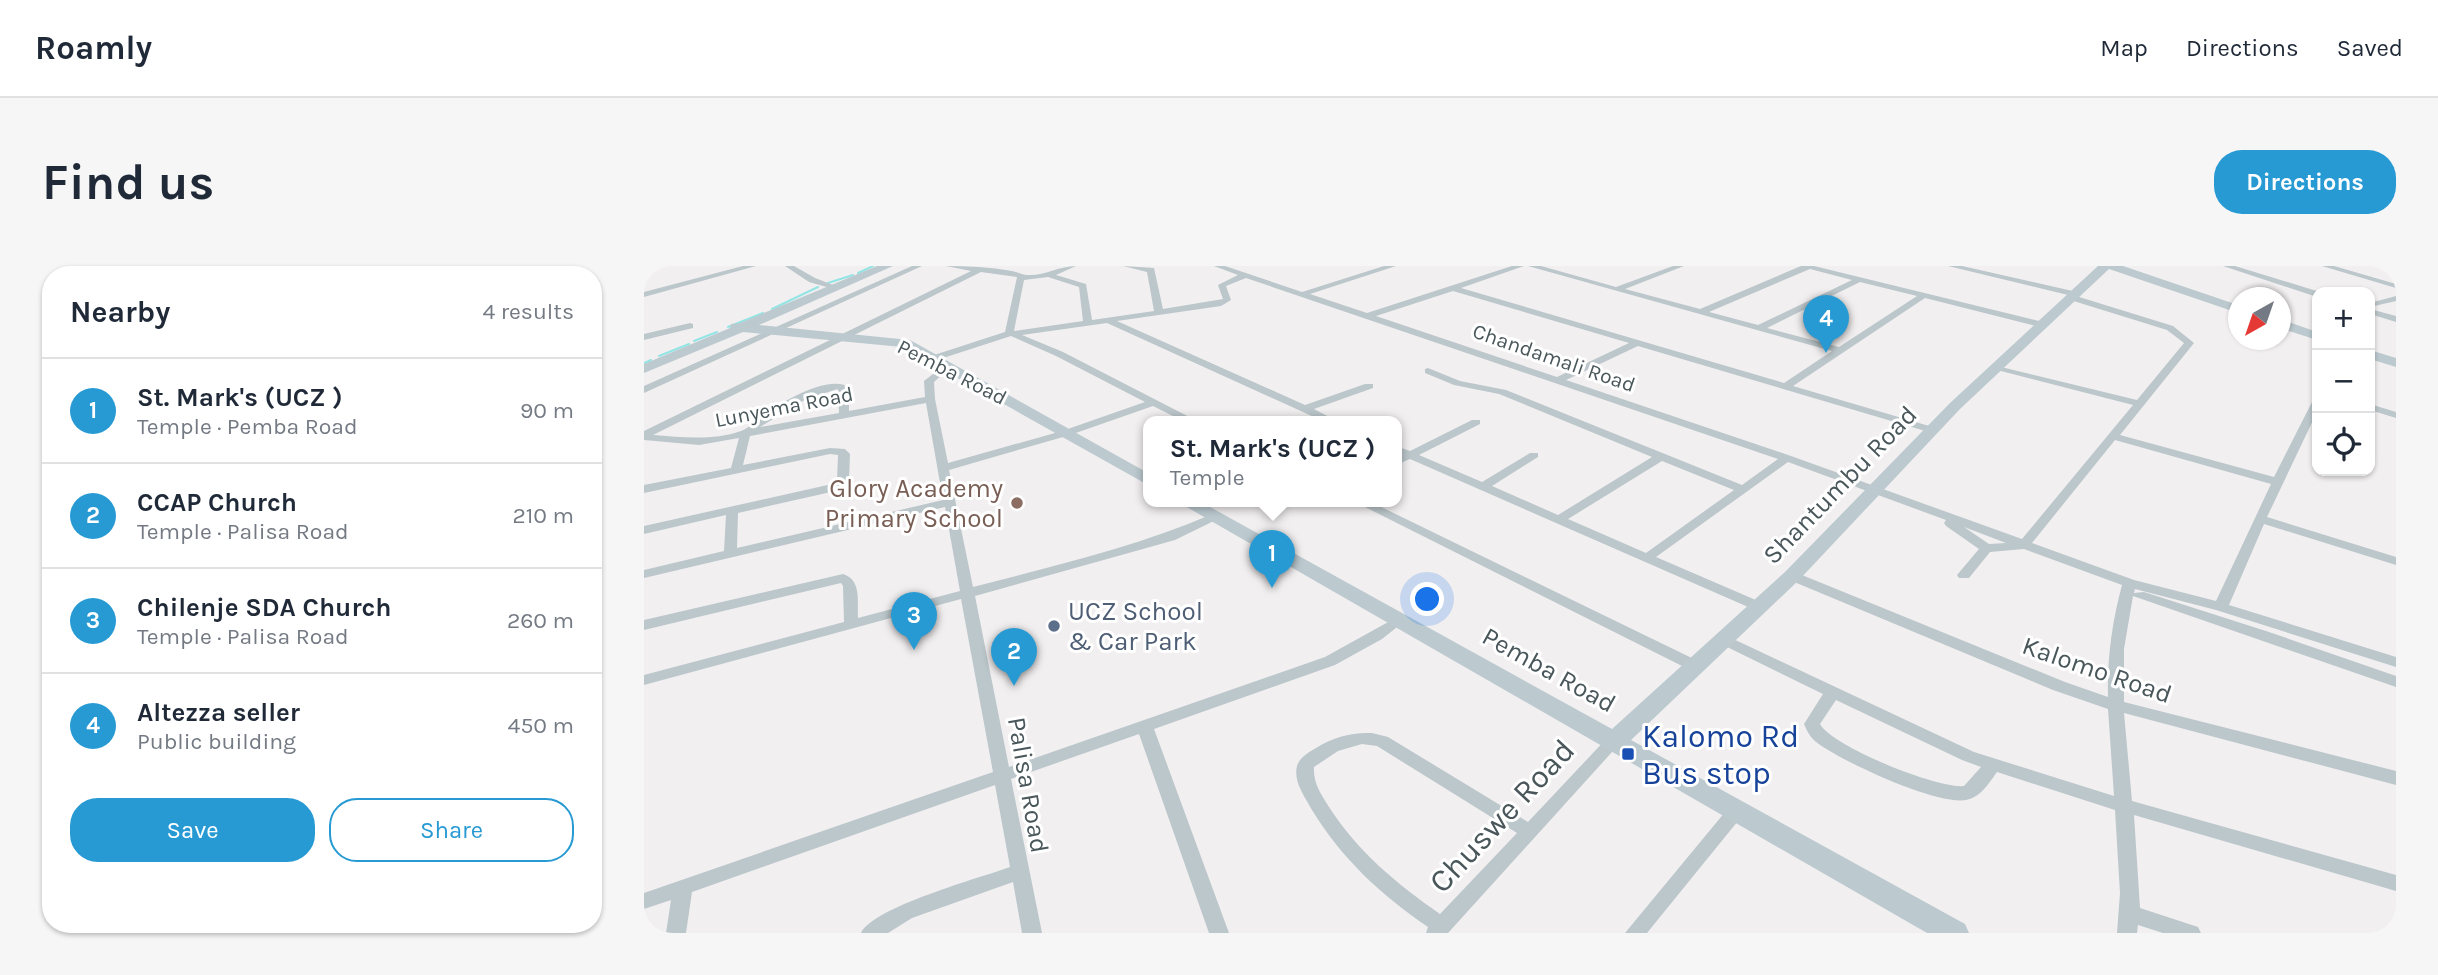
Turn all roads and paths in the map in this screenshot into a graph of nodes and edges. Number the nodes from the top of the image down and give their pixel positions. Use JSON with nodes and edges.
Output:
{"nodes":[{"id":1,"x":752,"y":266,"type":"edge"},
{"id":2,"x":789,"y":266,"type":"edge"},
{"id":3,"x":879,"y":266,"type":"edge"},
{"id":4,"x":887,"y":266,"type":"edge"},
{"id":5,"x":918,"y":266,"type":"edge"},
{"id":6,"x":950,"y":266,"type":"edge"},
{"id":7,"x":1036,"y":266,"type":"edge"},
{"id":8,"x":1072,"y":266,"type":"edge"},
{"id":9,"x":1127,"y":266,"type":"edge"},
{"id":10,"x":1367,"y":266,"type":"edge"},
{"id":11,"x":1392,"y":266,"type":"edge"},
{"id":12,"x":1520,"y":266,"type":"edge"},
{"id":13,"x":1532,"y":266,"type":"edge"},
{"id":14,"x":1680,"y":266,"type":"edge"},
{"id":15,"x":1952,"y":266,"type":"edge"},
{"id":16,"x":2105,"y":266,"type":"edge"},
{"id":17,"x":2112,"y":266,"type":"edge"},
{"id":18,"x":2227,"y":266,"type":"edge"},
{"id":19,"x":2326,"y":266,"type":"edge"},
{"id":20,"x":1807,"y":267,"type":"edge"},
{"id":21,"x":1217,"y":268,"type":"edge"},
{"id":22,"x":980,"y":269,"type":"junction"},
{"id":23,"x":1380,"y":270,"type":"junction"},
{"id":24,"x":1048,"y":275,"type":"junction"},
{"id":25,"x":1246,"y":275,"type":"junction"},
{"id":26,"x":1021,"y":277,"type":"junction"},
{"id":27,"x":1858,"y":280,"type":"junction"},
{"id":28,"x":1222,"y":285,"type":"junction"},
{"id":29,"x":2396,"y":286,"type":"edge"},
{"id":30,"x":833,"y":288,"type":"junction"},
{"id":31,"x":1453,"y":288,"type":"junction"},
{"id":32,"x":1617,"y":289,"type":"junction"},
{"id":33,"x":2312,"y":292,"type":"edge"},
{"id":34,"x":1303,"y":294,"type":"junction"},
{"id":35,"x":644,"y":295,"type":"edge"},
{"id":36,"x":1922,"y":296,"type":"junction"},
{"id":37,"x":2072,"y":296,"type":"junction"},
{"id":38,"x":2396,"y":298,"type":"edge"},
{"id":39,"x":2228,"y":306,"type":"edge"},
{"id":40,"x":2375,"y":306,"type":"edge"},
{"id":41,"x":2375,"y":310,"type":"edge"},
{"id":42,"x":1701,"y":312,"type":"junction"},
{"id":43,"x":1160,"y":313,"type":"junction"},
{"id":44,"x":1368,"y":316,"type":"junction"},
{"id":45,"x":2396,"y":319,"type":"edge"},
{"id":46,"x":1110,"y":321,"type":"junction"},
{"id":47,"x":1088,"y":323,"type":"junction"},
{"id":48,"x":2040,"y":324,"type":"junction"},
{"id":49,"x":690,"y":326,"type":"dead end"},
{"id":50,"x":740,"y":327,"type":"junction"},
{"id":51,"x":2291,"y":327,"type":"edge"},
{"id":52,"x":1760,"y":328,"type":"junction"},
{"id":53,"x":775,"y":330,"type":"junction"},
{"id":54,"x":1009,"y":334,"type":"junction"},
{"id":55,"x":2312,"y":334,"type":"edge"},
{"id":56,"x":846,"y":336,"type":"junction"},
{"id":57,"x":644,"y":337,"type":"edge"},
{"id":58,"x":1636,"y":342,"type":"junction"},
{"id":59,"x":1838,"y":349,"type":"junction"},
{"id":60,"x":2375,"y":356,"type":"edge"},
{"id":61,"x":940,"y":362,"type":"junction"},
{"id":62,"x":2396,"y":363,"type":"edge"},
{"id":63,"x":644,"y":367,"type":"edge"},
{"id":64,"x":1996,"y":367,"type":"junction"},
{"id":65,"x":1428,"y":371,"type":"dead end"},
{"id":66,"x":1559,"y":380,"type":"junction"},
{"id":67,"x":1370,"y":386,"type":"dead end"},
{"id":68,"x":1785,"y":387,"type":"junction"},
{"id":69,"x":644,"y":390,"type":"edge"},
{"id":70,"x":930,"y":399,"type":"junction"},
{"id":71,"x":1150,"y":404,"type":"junction"},
{"id":72,"x":2140,"y":404,"type":"junction"},
{"id":73,"x":1304,"y":409,"type":"junction"},
{"id":74,"x":2375,"y":409,"type":"edge"},
{"id":75,"x":2312,"y":412,"type":"edge"},
{"id":76,"x":844,"y":415,"type":"junction"},
{"id":77,"x":2396,"y":415,"type":"edge"},
{"id":78,"x":1179,"y":416,"type":"edge"},
{"id":79,"x":1320,"y":416,"type":"edge"},
{"id":80,"x":1476,"y":422,"type":"dead end"},
{"id":81,"x":1932,"y":430,"type":"junction"},
{"id":82,"x":1066,"y":433,"type":"junction"},
{"id":83,"x":745,"y":434,"type":"junction"},
{"id":84,"x":644,"y":436,"type":"edge"},
{"id":85,"x":2113,"y":436,"type":"junction"},
{"id":86,"x":1402,"y":451,"type":"edge"},
{"id":87,"x":1411,"y":455,"type":"junction"},
{"id":88,"x":1534,"y":455,"type":"dead end"},
{"id":89,"x":1660,"y":457,"type":"junction"},
{"id":90,"x":1787,"y":458,"type":"junction"},
{"id":91,"x":1402,"y":459,"type":"edge"},
{"id":92,"x":944,"y":468,"type":"junction"},
{"id":93,"x":736,"y":471,"type":"junction"},
{"id":94,"x":1143,"y":477,"type":"edge"},
{"id":95,"x":2278,"y":482,"type":"junction"},
{"id":96,"x":1483,"y":487,"type":"junction"},
{"id":97,"x":644,"y":489,"type":"edge"},
{"id":98,"x":1742,"y":489,"type":"junction"},
{"id":99,"x":1876,"y":490,"type":"junction"},
{"id":100,"x":951,"y":502,"type":"junction"},
{"id":101,"x":1195,"y":507,"type":"edge"},
{"id":102,"x":1372,"y":507,"type":"edge"},
{"id":103,"x":732,"y":510,"type":"junction"},
{"id":104,"x":1945,"y":517,"type":"junction"},
{"id":105,"x":1214,"y":518,"type":"junction"},
{"id":106,"x":1560,"y":519,"type":"junction"},
{"id":107,"x":2260,"y":519,"type":"junction"},
{"id":108,"x":644,"y":530,"type":"edge"},
{"id":109,"x":2024,"y":545,"type":"junction"},
{"id":110,"x":1986,"y":548,"type":"junction"},
{"id":111,"x":730,"y":554,"type":"junction"},
{"id":112,"x":1648,"y":557,"type":"junction"},
{"id":113,"x":2396,"y":561,"type":"edge"},
{"id":114,"x":644,"y":574,"type":"edge"},
{"id":115,"x":1965,"y":575,"type":"dead end"},
{"id":116,"x":1792,"y":576,"type":"junction"},
{"id":117,"x":2128,"y":587,"type":"junction"},
{"id":118,"x":966,"y":593,"type":"junction"},
{"id":119,"x":1760,"y":607,"type":"junction"},
{"id":120,"x":2221,"y":607,"type":"junction"},
{"id":121,"x":1399,"y":620,"type":"junction"},
{"id":122,"x":851,"y":624,"type":"junction"},
{"id":123,"x":644,"y":625,"type":"edge"},
{"id":124,"x":1724,"y":640,"type":"junction"},
{"id":125,"x":2396,"y":663,"type":"edge"},
{"id":126,"x":1695,"y":666,"type":"junction"},
{"id":127,"x":644,"y":680,"type":"edge"},
{"id":128,"x":2396,"y":682,"type":"edge"},
{"id":129,"x":1833,"y":691,"type":"junction"},
{"id":130,"x":2117,"y":706,"type":"junction"},
{"id":131,"x":1145,"y":728,"type":"junction"},
{"id":132,"x":1614,"y":741,"type":"junction"},
{"id":133,"x":1992,"y":765,"type":"junction"},
{"id":134,"x":1003,"y":776,"type":"junction"},
{"id":135,"x":2396,"y":778,"type":"edge"},
{"id":136,"x":2125,"y":806,"type":"junction"},
{"id":137,"x":1736,"y":811,"type":"junction"},
{"id":138,"x":1528,"y":831,"type":"junction"},
{"id":139,"x":1020,"y":872,"type":"junction"},
{"id":140,"x":2396,"y":883,"type":"edge"},
{"id":141,"x":683,"y":888,"type":"junction"},
{"id":142,"x":644,"y":901,"type":"edge"},
{"id":143,"x":2129,"y":923,"type":"edge"},
{"id":144,"x":1438,"y":929,"type":"edge"},
{"id":145,"x":1943,"y":930,"type":"edge"},
{"id":146,"x":676,"y":933,"type":"edge"},
{"id":147,"x":871,"y":933,"type":"edge"},
{"id":148,"x":1032,"y":933,"type":"edge"},
{"id":149,"x":1219,"y":933,"type":"edge"},
{"id":150,"x":1635,"y":933,"type":"edge"},
{"id":151,"x":2191,"y":933,"type":"edge"}],
"edges":[{"from":1,"to":35,"type":"street"},
{"from":2,"to":30,"type":"street"},
{"from":3,"to":30,"type":"street"},
{"from":4,"to":30,"type":"street"},
{"from":5,"to":53,"type":"street"},
{"from":6,"to":22,"type":"street"},
{"from":7,"to":26,"type":"street"},
{"from":8,"to":24,"type":"street"},
{"from":9,"to":43,"type":"street"},
{"from":10,"to":23,"type":"street"},
{"from":11,"to":23,"type":"street"},
{"from":12,"to":31,"type":"street"},
{"from":13,"to":32,"type":"street"},
{"from":14,"to":32,"type":"street"},
{"from":15,"to":37,"type":"street"},
{"from":16,"to":37,"type":"street","name":"Shantumbu Road"},
{"from":17,"to":39,"type":"street"},
{"from":18,"to":33,"type":"street"},
{"from":19,"to":29,"type":"street"},
{"from":20,"to":27,"type":"street"},
{"from":20,"to":42,"type":"street"},
{"from":21,"to":25,"type":"street","name":"Chandamali Road"},
{"from":21,"to":28,"type":"street"},
{"from":22,"to":26,"type":"street"},
{"from":22,"to":56,"type":"street"},
{"from":23,"to":34,"type":"street"},
{"from":24,"to":26,"type":"street"},
{"from":24,"to":47,"type":"street"},
{"from":25,"to":28,"type":"street"},
{"from":25,"to":34,"type":"street","name":"Chandamali Road"},
{"from":26,"to":54,"type":"street"},
{"from":27,"to":36,"type":"street"},
{"from":27,"to":52,"type":"street"},
{"from":28,"to":43,"type":"street"},
{"from":30,"to":50,"type":"street"},
{"from":31,"to":44,"type":"street"},
{"from":31,"to":58,"type":"street"},
{"from":32,"to":42,"type":"street"},
{"from":34,"to":44,"type":"street","name":"Chandamali Road"},
{"from":36,"to":48,"type":"street"},
{"from":36,"to":59,"type":"street"},
{"from":37,"to":48,"type":"street","name":"Shantumbu Road"},
{"from":37,"to":72,"type":"street"},
{"from":38,"to":40,"type":"street"},
{"from":41,"to":45,"type":"street"},
{"from":42,"to":52,"type":"street"},
{"from":43,"to":46,"type":"street"},
{"from":44,"to":66,"type":"street","name":"Chandamali Road"},
{"from":46,"to":47,"type":"street"},
{"from":46,"to":73,"type":"street"},
{"from":47,"to":54,"type":"street"},
{"from":48,"to":64,"type":"street","name":"Shantumbu Road"},
{"from":49,"to":57,"type":"street"},
{"from":50,"to":53,"type":"street","name":"Pemba Road"},
{"from":50,"to":63,"type":"street"},
{"from":51,"to":55,"type":"street"},
{"from":52,"to":59,"type":"street"},
{"from":53,"to":56,"type":"street","name":"Pemba Road"},
{"from":53,"to":69,"type":"street"},
{"from":54,"to":61,"type":"street"},
{"from":54,"to":71,"type":"street"},
{"from":56,"to":61,"type":"street","name":"Pemba Road"},
{"from":56,"to":84,"type":"street"},
{"from":58,"to":66,"type":"street"},
{"from":58,"to":68,"type":"street"},
{"from":59,"to":68,"type":"street"},
{"from":60,"to":62,"type":"street"},
{"from":61,"to":70,"type":"street"},
{"from":61,"to":82,"type":"street","name":"Pemba Road"},
{"from":64,"to":72,"type":"street"},
{"from":64,"to":81,"type":"street","name":"Shantumbu Road"},
{"from":65,"to":89,"type":"street"},
{"from":66,"to":90,"type":"street","name":"Chandamali Road"},
{"from":67,"to":73,"type":"street"},
{"from":68,"to":81,"type":"street"},
{"from":70,"to":76,"type":"street","name":"Lunyema Road"},
{"from":70,"to":92,"type":"street","name":"Palisa Road"},
{"from":71,"to":78,"type":"street"},
{"from":71,"to":82,"type":"street"},
{"from":72,"to":85,"type":"street"},
{"from":73,"to":79,"type":"street"},
{"from":74,"to":77,"type":"street"},
{"from":75,"to":95,"type":"street"},
{"from":76,"to":83,"type":"street","name":"Lunyema Road"},
{"from":76,"to":83,"type":"street"},
{"from":80,"to":87,"type":"street"},
{"from":81,"to":99,"type":"street","name":"Shantumbu Road"},
{"from":82,"to":92,"type":"street"},
{"from":82,"to":94,"type":"street","name":"Pemba Road"},
{"from":83,"to":84,"type":"street","name":"Lunyema Road"},
{"from":83,"to":93,"type":"street"},
{"from":85,"to":95,"type":"street"},
{"from":85,"to":109,"type":"street"},
{"from":86,"to":87,"type":"street"},
{"from":87,"to":91,"type":"street"},
{"from":87,"to":96,"type":"street"},
{"from":88,"to":96,"type":"street"},
{"from":89,"to":98,"type":"street"},
{"from":89,"to":106,"type":"street"},
{"from":90,"to":98,"type":"street"},
{"from":90,"to":99,"type":"street","name":"Chandamali Road"},
{"from":92,"to":100,"type":"street","name":"Palisa Road"},
{"from":93,"to":97,"type":"street"},
{"from":93,"to":103,"type":"street"},
{"from":95,"to":107,"type":"street"},
{"from":96,"to":106,"type":"street"},
{"from":98,"to":112,"type":"street"},
{"from":99,"to":104,"type":"street","name":"Chandamali Road"},
{"from":99,"to":116,"type":"street","name":"Shantumbu Road"},
{"from":100,"to":111,"type":"street"},
{"from":100,"to":118,"type":"street","name":"Palisa Road"},
{"from":101,"to":105,"type":"street","name":"Pemba Road"},
{"from":102,"to":126,"type":"street"},
{"from":103,"to":108,"type":"street"},
{"from":103,"to":111,"type":"street"},
{"from":104,"to":109,"type":"street","name":"Chandamali Road"},
{"from":104,"to":110,"type":"street"},
{"from":105,"to":118,"type":"street"},
{"from":105,"to":121,"type":"street","name":"Pemba Road"},
{"from":106,"to":112,"type":"street"},
{"from":107,"to":113,"type":"street"},
{"from":107,"to":120,"type":"street"},
{"from":109,"to":110,"type":"street"},
{"from":109,"to":117,"type":"street","name":"Chandamali Road"},
{"from":110,"to":115,"type":"street"},
{"from":111,"to":114,"type":"street"},
{"from":112,"to":119,"type":"street"},
{"from":116,"to":119,"type":"street","name":"Shantumbu Road"},
{"from":116,"to":130,"type":"street","name":"Kalomo Road"},
{"from":117,"to":120,"type":"street"},
{"from":117,"to":128,"type":"street"},
{"from":117,"to":130,"type":"street"},
{"from":118,"to":122,"type":"street"},
{"from":118,"to":134,"type":"street","name":"Palisa Road"},
{"from":119,"to":124,"type":"street","name":"Shantumbu Road"},
{"from":120,"to":125,"type":"street"},
{"from":121,"to":131,"type":"street"},
{"from":121,"to":132,"type":"street","name":"Pemba Road"},
{"from":122,"to":123,"type":"street"},
{"from":122,"to":127,"type":"street"},
{"from":124,"to":126,"type":"street","name":"Shantumbu Road"},
{"from":124,"to":129,"type":"street"},
{"from":126,"to":132,"type":"street","name":"Shantumbu Road"},
{"from":129,"to":133,"type":"street"},
{"from":129,"to":133,"type":"street"},
{"from":130,"to":135,"type":"street","name":"Kalomo Road"},
{"from":130,"to":136,"type":"street"},
{"from":131,"to":134,"type":"street"},
{"from":131,"to":149,"type":"street"},
{"from":132,"to":137,"type":"street","name":"Pemba Road"},
{"from":132,"to":138,"type":"street","name":"Chuswe Road"},
{"from":133,"to":136,"type":"street"},
{"from":134,"to":139,"type":"street","name":"Palisa Road"},
{"from":134,"to":141,"type":"street"},
{"from":136,"to":140,"type":"street"},
{"from":136,"to":143,"type":"street"},
{"from":137,"to":145,"type":"street","name":"Pemba Road"},
{"from":137,"to":150,"type":"street"},
{"from":138,"to":144,"type":"street","name":"Chuswe Road"},
{"from":138,"to":144,"type":"street"},
{"from":139,"to":147,"type":"street"},
{"from":139,"to":148,"type":"street","name":"Palisa Road"},
{"from":141,"to":142,"type":"street"},
{"from":141,"to":146,"type":"street"},
{"from":143,"to":151,"type":"street"}]}
